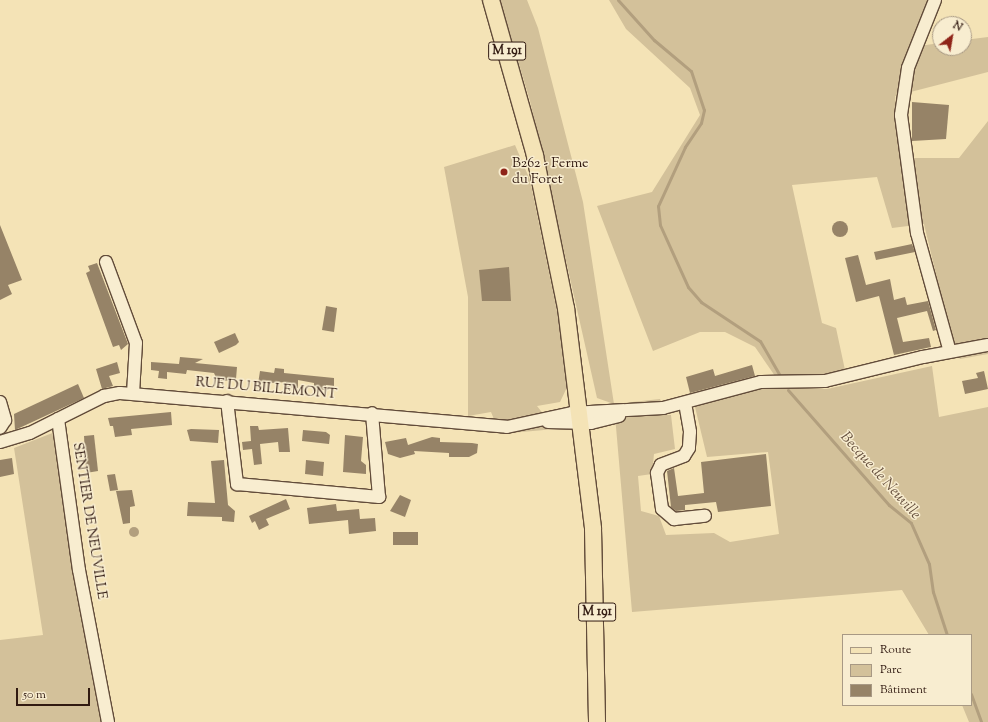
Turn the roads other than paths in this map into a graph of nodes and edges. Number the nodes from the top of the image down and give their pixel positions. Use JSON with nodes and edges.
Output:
{"nodes":[{"id":1,"x":491,"y":0,"type":"edge"},
{"id":2,"x":935,"y":0,"type":"edge"},
{"id":3,"x":106,"y":262,"type":"dead end"},
{"id":4,"x":988,"y":345,"type":"edge"},
{"id":5,"x":950,"y":352,"type":"junction"},
{"id":6,"x":134,"y":393,"type":"junction"},
{"id":7,"x":227,"y":401,"type":"junction"},
{"id":8,"x":0,"y":402,"type":"edge"},
{"id":9,"x":685,"y":403,"type":"junction"},
{"id":10,"x":372,"y":413,"type":"junction"},
{"id":11,"x":585,"y":417,"type":"junction"},
{"id":12,"x":58,"y":419,"type":"junction"},
{"id":13,"x":0,"y":428,"type":"edge"},
{"id":14,"x":0,"y":442,"type":"edge"},
{"id":15,"x":705,"y":516,"type":"dead end"},
{"id":16,"x":108,"y":722,"type":"edge"},
{"id":17,"x":597,"y":722,"type":"edge"}],
"edges":[{"from":1,"to":11,"type":"main road","number":"M 191"},
{"from":2,"to":5,"type":"street"},
{"from":3,"to":6,"type":"street"},
{"from":4,"to":5,"type":"street","name":"RUE DU BILLEMONT"},
{"from":5,"to":9,"type":"street","name":"RUE DU BILLEMONT"},
{"from":6,"to":7,"type":"street","name":"RUE DU BILLEMONT"},
{"from":6,"to":12,"type":"street","name":"RUE DU BILLEMONT"},
{"from":7,"to":10,"type":"street","name":"RUE DU BILLEMONT"},
{"from":7,"to":10,"type":"street"},
{"from":8,"to":13,"type":"street"},
{"from":9,"to":11,"type":"street","name":"RUE DU BILLEMONT"},
{"from":9,"to":15,"type":"street"},
{"from":10,"to":11,"type":"street","name":"RUE DU BILLEMONT"},
{"from":11,"to":17,"type":"main road","number":"M 191"},
{"from":12,"to":14,"type":"street","name":"RUE DU BILLEMONT"},
{"from":12,"to":16,"type":"street","name":"SENTIER DE NEUVILLE"}]}
